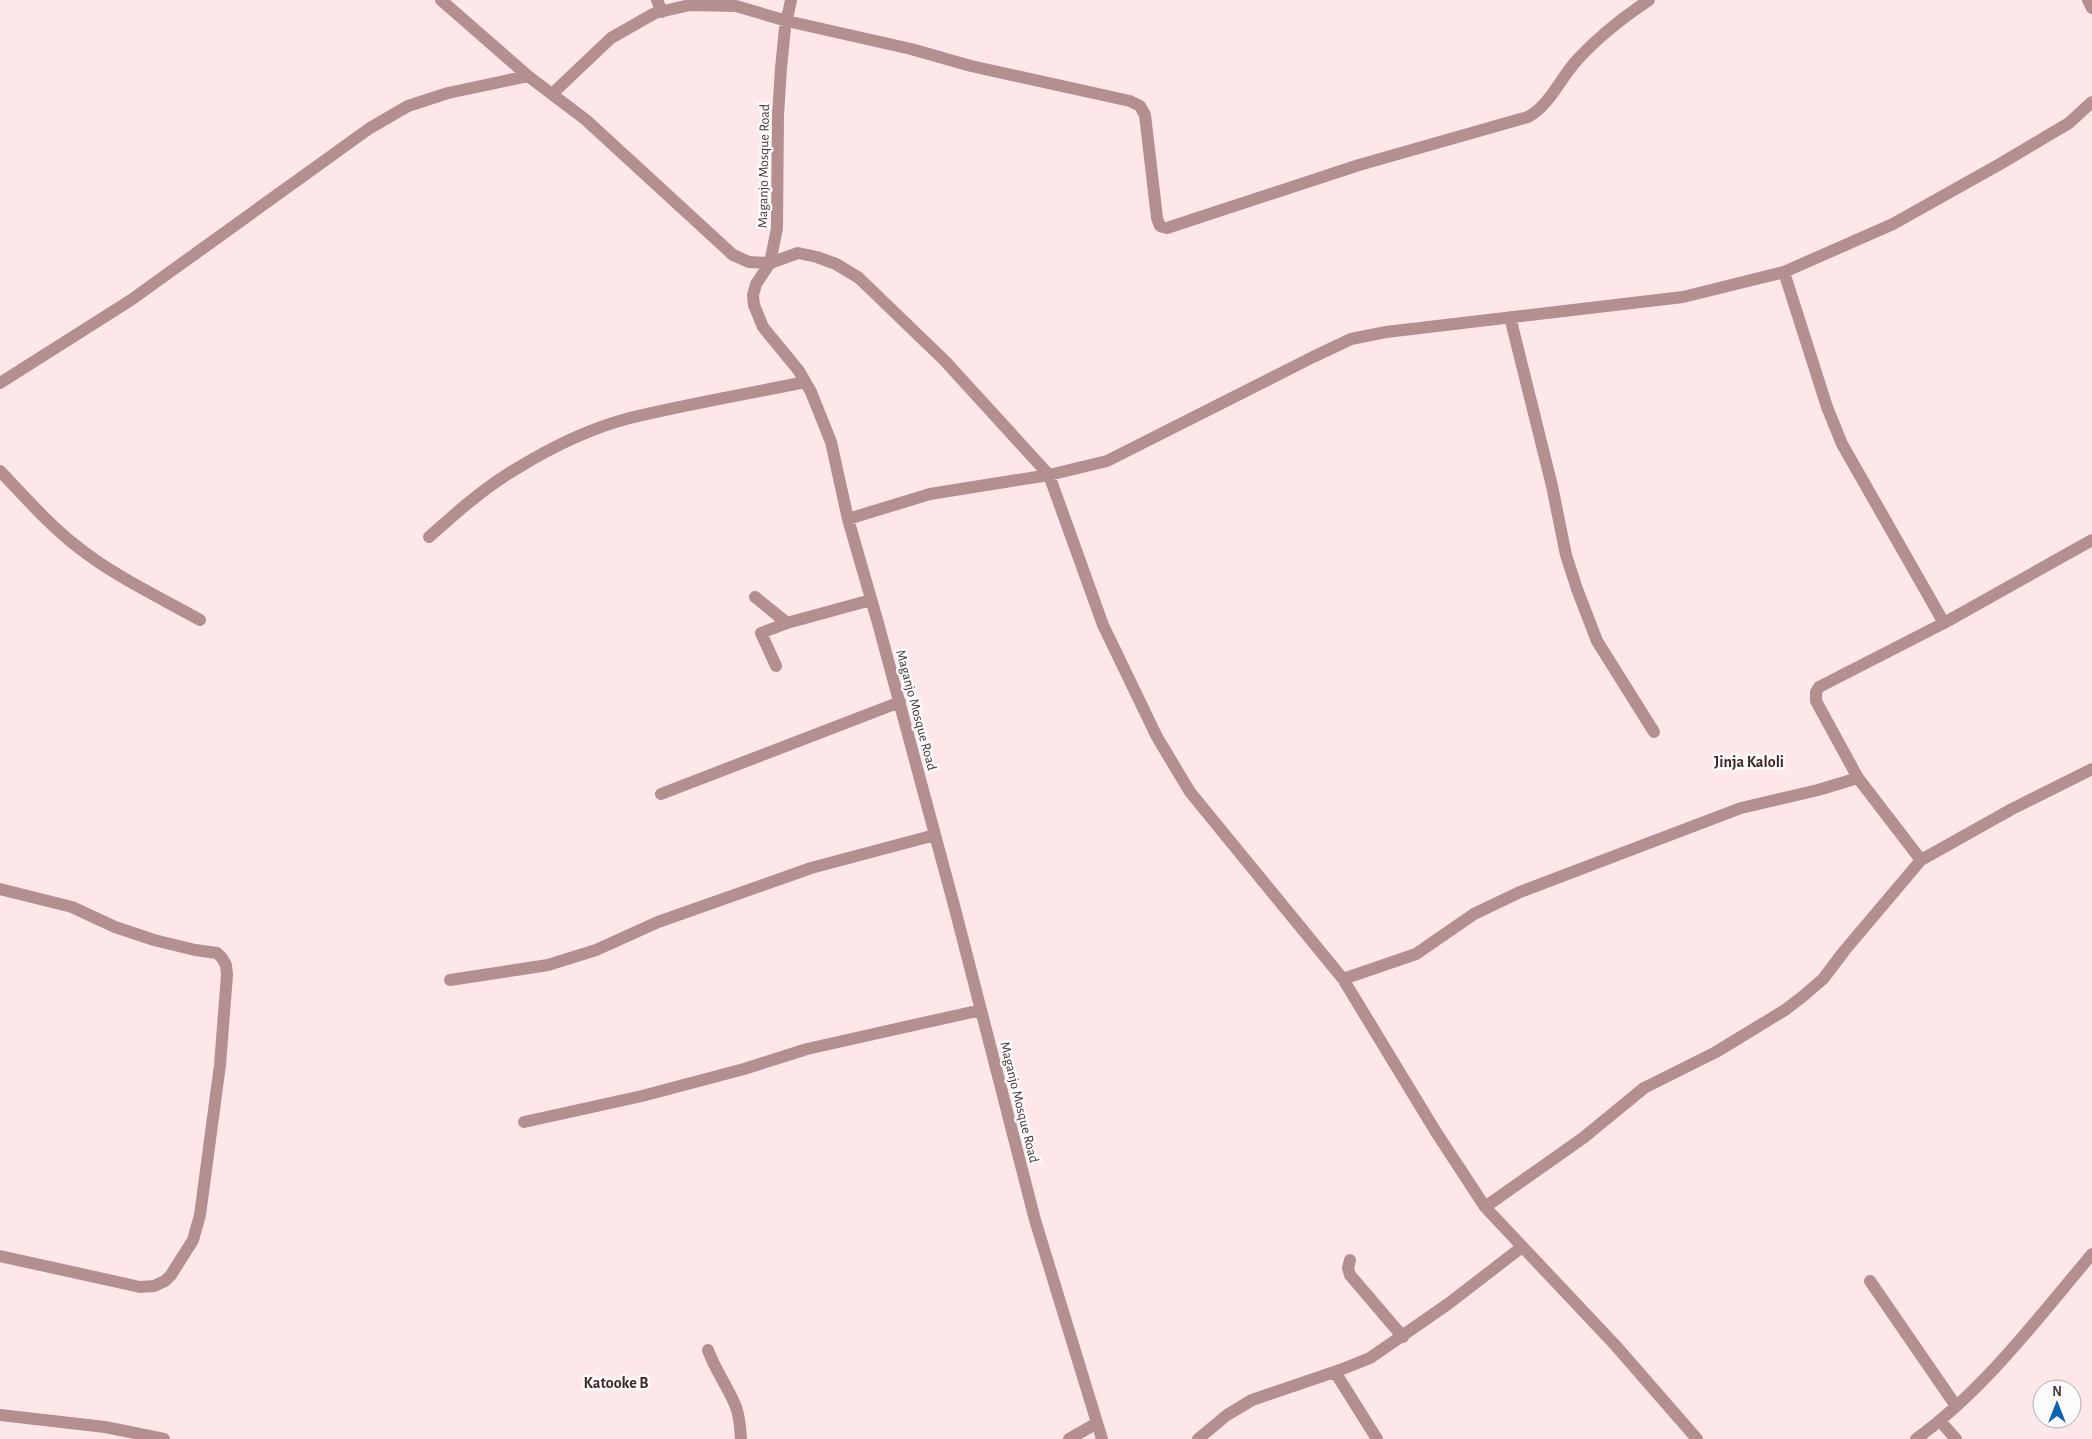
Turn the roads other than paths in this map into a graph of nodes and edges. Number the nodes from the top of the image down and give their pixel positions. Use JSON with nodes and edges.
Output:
{"nodes":[{"id":1,"x":441,"y":0,"type":"edge"},
{"id":2,"x":791,"y":0,"type":"edge"},
{"id":3,"x":1649,"y":0,"type":"edge"},
{"id":4,"x":2088,"y":0,"type":"edge"},
{"id":5,"x":659,"y":6,"type":"edge"},
{"id":6,"x":2092,"y":8,"type":"edge"},
{"id":7,"x":787,"y":21,"type":"junction"},
{"id":8,"x":528,"y":76,"type":"junction"},
{"id":9,"x":552,"y":94,"type":"junction"},
{"id":10,"x":2092,"y":102,"type":"edge"},
{"id":11,"x":770,"y":264,"type":"junction"},
{"id":12,"x":1784,"y":272,"type":"junction"},
{"id":13,"x":1510,"y":317,"type":"junction"},
{"id":14,"x":0,"y":382,"type":"edge"},
{"id":15,"x":805,"y":382,"type":"junction"},
{"id":16,"x":0,"y":471,"type":"edge"},
{"id":17,"x":1049,"y":474,"type":"junction"},
{"id":18,"x":848,"y":519,"type":"junction"},
{"id":19,"x":429,"y":537,"type":"dead end"},
{"id":20,"x":2092,"y":540,"type":"edge"},
{"id":21,"x":756,"y":597,"type":"dead end"},
{"id":22,"x":872,"y":600,"type":"junction"},
{"id":23,"x":200,"y":620,"type":"dead end"},
{"id":24,"x":787,"y":623,"type":"junction"},
{"id":25,"x":1944,"y":623,"type":"junction"},
{"id":26,"x":776,"y":666,"type":"dead end"},
{"id":27,"x":900,"y":702,"type":"junction"},
{"id":28,"x":1654,"y":732,"type":"dead end"},
{"id":29,"x":2092,"y":769,"type":"edge"},
{"id":30,"x":1858,"y":778,"type":"junction"},
{"id":31,"x":661,"y":794,"type":"dead end"},
{"id":32,"x":936,"y":835,"type":"junction"},
{"id":33,"x":1921,"y":860,"type":"junction"},
{"id":34,"x":0,"y":889,"type":"edge"},
{"id":35,"x":1343,"y":979,"type":"junction"},
{"id":36,"x":450,"y":980,"type":"dead end"},
{"id":37,"x":981,"y":1010,"type":"junction"},
{"id":38,"x":524,"y":1122,"type":"dead end"},
{"id":39,"x":1485,"y":1207,"type":"junction"},
{"id":40,"x":1522,"y":1247,"type":"junction"},
{"id":41,"x":2092,"y":1254,"type":"edge"},
{"id":42,"x":0,"y":1256,"type":"edge"},
{"id":43,"x":1350,"y":1260,"type":"dead end"},
{"id":44,"x":1870,"y":1281,"type":"dead end"},
{"id":45,"x":1403,"y":1337,"type":"junction"},
{"id":46,"x":708,"y":1350,"type":"dead end"},
{"id":47,"x":1335,"y":1372,"type":"junction"},
{"id":48,"x":1956,"y":1406,"type":"junction"},
{"id":49,"x":0,"y":1415,"type":"edge"},
{"id":50,"x":1940,"y":1421,"type":"junction"},
{"id":51,"x":1097,"y":1423,"type":"junction"},
{"id":52,"x":164,"y":1439,"type":"edge"},
{"id":53,"x":741,"y":1439,"type":"edge"},
{"id":54,"x":1069,"y":1439,"type":"edge"},
{"id":55,"x":1102,"y":1439,"type":"edge"},
{"id":56,"x":1198,"y":1439,"type":"edge"},
{"id":57,"x":1377,"y":1439,"type":"edge"},
{"id":58,"x":1697,"y":1439,"type":"edge"},
{"id":59,"x":1916,"y":1439,"type":"edge"},
{"id":60,"x":1956,"y":1439,"type":"edge"}],
"edges":[{"from":1,"to":8,"type":"street"},
{"from":2,"to":7,"type":"street","name":"Maganjo Mosque Road"},
{"from":3,"to":7,"type":"street"},
{"from":4,"to":6,"type":"street"},
{"from":5,"to":7,"type":"street"},
{"from":5,"to":9,"type":"street"},
{"from":7,"to":11,"type":"street","name":"Maganjo Mosque Road"},
{"from":8,"to":9,"type":"street"},
{"from":8,"to":14,"type":"street"},
{"from":9,"to":11,"type":"street"},
{"from":10,"to":12,"type":"street"},
{"from":11,"to":15,"type":"street","name":"Maganjo Mosque Road"},
{"from":11,"to":17,"type":"street"},
{"from":12,"to":13,"type":"street"},
{"from":12,"to":25,"type":"street"},
{"from":13,"to":17,"type":"street"},
{"from":13,"to":28,"type":"street"},
{"from":15,"to":18,"type":"street","name":"Maganjo Mosque Road"},
{"from":15,"to":19,"type":"street"},
{"from":16,"to":23,"type":"street"},
{"from":17,"to":18,"type":"street"},
{"from":17,"to":35,"type":"street"},
{"from":18,"to":22,"type":"street","name":"Maganjo Mosque Road"},
{"from":20,"to":25,"type":"street"},
{"from":21,"to":24,"type":"street"},
{"from":22,"to":24,"type":"street"},
{"from":22,"to":27,"type":"street","name":"Maganjo Mosque Road"},
{"from":24,"to":26,"type":"street"},
{"from":25,"to":30,"type":"street"},
{"from":27,"to":31,"type":"street"},
{"from":27,"to":32,"type":"street","name":"Maganjo Mosque Road"},
{"from":29,"to":33,"type":"street"},
{"from":30,"to":33,"type":"street"},
{"from":30,"to":35,"type":"street"},
{"from":32,"to":36,"type":"street"},
{"from":32,"to":37,"type":"street","name":"Maganjo Mosque Road"},
{"from":33,"to":39,"type":"street"},
{"from":34,"to":42,"type":"street"},
{"from":35,"to":39,"type":"street"},
{"from":37,"to":38,"type":"street"},
{"from":37,"to":51,"type":"street","name":"Maganjo Mosque Road"},
{"from":39,"to":40,"type":"street"},
{"from":40,"to":45,"type":"street"},
{"from":40,"to":58,"type":"street"},
{"from":41,"to":48,"type":"street"},
{"from":43,"to":45,"type":"street"},
{"from":44,"to":48,"type":"street"},
{"from":45,"to":47,"type":"street"},
{"from":46,"to":53,"type":"street"},
{"from":47,"to":56,"type":"street"},
{"from":47,"to":57,"type":"street"},
{"from":48,"to":50,"type":"street"},
{"from":49,"to":52,"type":"street"},
{"from":50,"to":59,"type":"street"},
{"from":50,"to":60,"type":"street"},
{"from":51,"to":54,"type":"street"},
{"from":51,"to":55,"type":"street","name":"Maganjo Mosque Road"}]}
